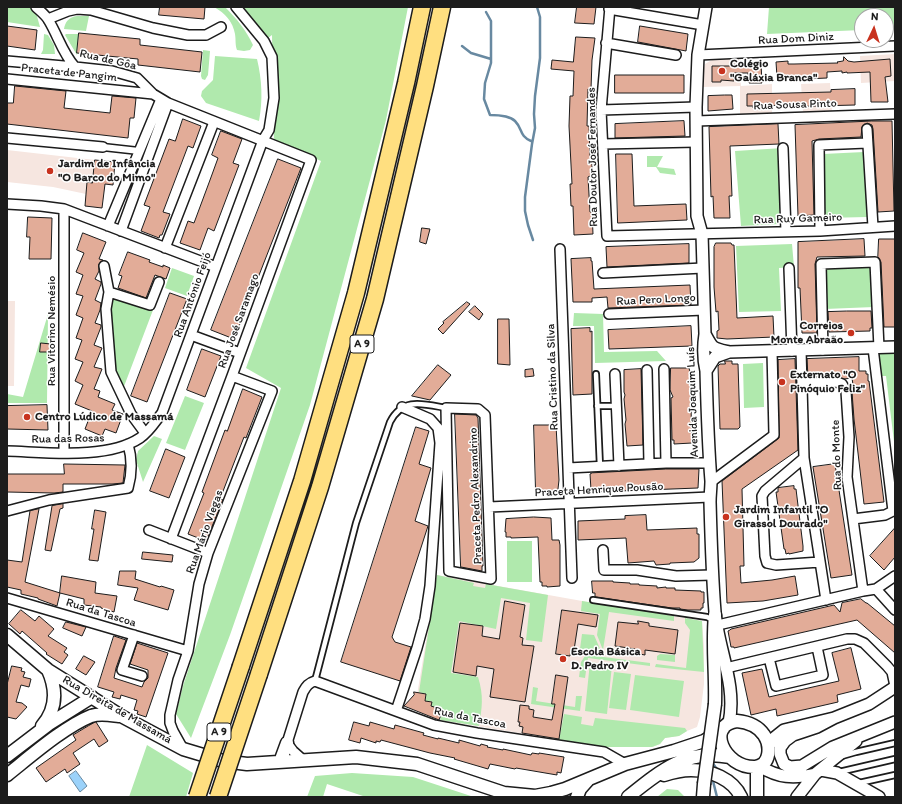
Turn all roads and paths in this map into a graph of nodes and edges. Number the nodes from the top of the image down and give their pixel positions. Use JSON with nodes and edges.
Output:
{"nodes":[{"id":1,"x":36,"y":7,"type":"edge"},
{"id":2,"x":236,"y":7,"type":"edge"},
{"id":3,"x":422,"y":7,"type":"edge"},
{"id":4,"x":442,"y":7,"type":"edge"},
{"id":5,"x":706,"y":7,"type":"edge"},
{"id":6,"x":610,"y":8,"type":"edge"},
{"id":7,"x":48,"y":19,"type":"junction"},
{"id":8,"x":703,"y":25,"type":"junction"},
{"id":9,"x":221,"y":27,"type":"dead end"},
{"id":10,"x":606,"y":43,"type":"junction"},
{"id":11,"x":895,"y":46,"type":"edge"},
{"id":12,"x":676,"y":55,"type":"dead end"},
{"id":13,"x":698,"y":55,"type":"junction"},
{"id":14,"x":7,"y":61,"type":"edge"},
{"id":15,"x":75,"y":67,"type":"junction"},
{"id":16,"x":7,"y":79,"type":"edge"},
{"id":17,"x":153,"y":94,"type":"junction"},
{"id":18,"x":165,"y":101,"type":"junction"},
{"id":19,"x":696,"y":107,"type":"junction"},
{"id":20,"x":601,"y":110,"type":"junction"},
{"id":21,"x":895,"y":114,"type":"edge"},
{"id":22,"x":696,"y":121,"type":"junction"},
{"id":23,"x":214,"y":122,"type":"junction"},
{"id":24,"x":867,"y":129,"type":"dead end"},
{"id":25,"x":7,"y":138,"type":"edge"},
{"id":26,"x":263,"y":140,"type":"junction"},
{"id":27,"x":696,"y":142,"type":"junction"},
{"id":28,"x":867,"y":143,"type":"junction"},
{"id":29,"x":603,"y":144,"type":"junction"},
{"id":30,"x":103,"y":147,"type":"joint"},
{"id":31,"x":783,"y":148,"type":"dead end"},
{"id":32,"x":139,"y":151,"type":"junction"},
{"id":33,"x":7,"y":204,"type":"edge"},
{"id":34,"x":64,"y":210,"type":"junction"},
{"id":35,"x":108,"y":226,"type":"junction"},
{"id":36,"x":895,"y":226,"type":"edge"},
{"id":37,"x":873,"y":227,"type":"junction"},
{"id":38,"x":121,"y":231,"type":"junction"},
{"id":39,"x":820,"y":231,"type":"junction"},
{"id":40,"x":786,"y":232,"type":"junction"},
{"id":41,"x":702,"y":234,"type":"junction"},
{"id":42,"x":165,"y":248,"type":"junction"},
{"id":43,"x":560,"y":249,"type":"dead end"},
{"id":44,"x":104,"y":266,"type":"dead end"},
{"id":45,"x":216,"y":267,"type":"junction"},
{"id":46,"x":703,"y":268,"type":"junction"},
{"id":47,"x":789,"y":268,"type":"dead end"},
{"id":48,"x":602,"y":273,"type":"dead end"},
{"id":49,"x":159,"y":282,"type":"dead end"},
{"id":50,"x":108,"y":292,"type":"junction"},
{"id":51,"x":704,"y":310,"type":"junction"},
{"id":52,"x":609,"y":314,"type":"dead end"},
{"id":53,"x":706,"y":334,"type":"junction"},
{"id":54,"x":191,"y":335,"type":"junction"},
{"id":55,"x":895,"y":347,"type":"edge"},
{"id":56,"x":876,"y":348,"type":"junction"},
{"id":57,"x":796,"y":350,"type":"junction"},
{"id":58,"x":823,"y":350,"type":"junction"},
{"id":59,"x":772,"y":351,"type":"junction"},
{"id":60,"x":729,"y":352,"type":"junction"},
{"id":61,"x":240,"y":353,"type":"junction"},
{"id":62,"x":664,"y":369,"type":"dead end"},
{"id":63,"x":647,"y":370,"type":"dead end"},
{"id":64,"x":706,"y":371,"type":"junction"},
{"id":65,"x":596,"y":374,"type":"dead end"},
{"id":66,"x":615,"y":374,"type":"dead end"},
{"id":67,"x":232,"y":376,"type":"junction"},
{"id":68,"x":802,"y":383,"type":"junction"},
{"id":69,"x":597,"y":406,"type":"junction"},
{"id":70,"x":617,"y":406,"type":"junction"},
{"id":71,"x":402,"y":408,"type":"junction"},
{"id":72,"x":446,"y":408,"type":"junction"},
{"id":73,"x":145,"y":433,"type":"junction"},
{"id":74,"x":128,"y":444,"type":"junction"},
{"id":75,"x":7,"y":452,"type":"edge"},
{"id":76,"x":64,"y":453,"type":"junction"},
{"id":77,"x":804,"y":458,"type":"junction"},
{"id":78,"x":666,"y":463,"type":"junction"},
{"id":79,"x":709,"y":463,"type":"junction"},
{"id":80,"x":649,"y":464,"type":"junction"},
{"id":81,"x":619,"y":466,"type":"junction"},
{"id":82,"x":600,"y":467,"type":"junction"},
{"id":83,"x":568,"y":468,"type":"junction"},
{"id":84,"x":711,"y":482,"type":"junction"},
{"id":85,"x":710,"y":497,"type":"junction"},
{"id":86,"x":569,"y":504,"type":"junction"},
{"id":87,"x":489,"y":507,"type":"junction"},
{"id":88,"x":7,"y":510,"type":"edge"},
{"id":89,"x":894,"y":510,"type":"edge"},
{"id":90,"x":853,"y":519,"type":"junction"},
{"id":91,"x":149,"y":530,"type":"dead end"},
{"id":92,"x":171,"y":539,"type":"junction"},
{"id":93,"x":603,"y":550,"type":"dead end"},
{"id":94,"x":208,"y":553,"type":"junction"},
{"id":95,"x":820,"y":562,"type":"junction"},
{"id":96,"x":712,"y":575,"type":"junction"},
{"id":97,"x":895,"y":576,"type":"edge"},
{"id":98,"x":572,"y":578,"type":"dead end"},
{"id":99,"x":876,"y":589,"type":"junction"},
{"id":100,"x":863,"y":591,"type":"junction"},
{"id":101,"x":7,"y":598,"type":"edge"},
{"id":102,"x":593,"y":600,"type":"dead end"},
{"id":103,"x":826,"y":600,"type":"junction"},
{"id":104,"x":895,"y":610,"type":"edge"},
{"id":105,"x":716,"y":620,"type":"junction"},
{"id":106,"x":134,"y":635,"type":"junction"},
{"id":107,"x":7,"y":636,"type":"edge"},
{"id":108,"x":816,"y":647,"type":"junction"},
{"id":109,"x":188,"y":651,"type":"junction"},
{"id":110,"x":769,"y":658,"type":"junction"},
{"id":111,"x":726,"y":668,"type":"junction"},
{"id":112,"x":48,"y":670,"type":"junction"},
{"id":113,"x":142,"y":676,"type":"dead end"},
{"id":114,"x":315,"y":681,"type":"junction"},
{"id":115,"x":895,"y":687,"type":"edge"},
{"id":116,"x":92,"y":698,"type":"junction"},
{"id":117,"x":396,"y":711,"type":"junction"},
{"id":118,"x":123,"y":717,"type":"junction"},
{"id":119,"x":834,"y":718,"type":"junction"},
{"id":120,"x":895,"y":722,"type":"edge"},
{"id":121,"x":726,"y":726,"type":"junction"},
{"id":122,"x":70,"y":728,"type":"junction"},
{"id":123,"x":863,"y":736,"type":"junction"},
{"id":124,"x":27,"y":741,"type":"junction"},
{"id":125,"x":287,"y":743,"type":"junction"},
{"id":126,"x":895,"y":743,"type":"edge"},
{"id":127,"x":768,"y":745,"type":"junction"},
{"id":128,"x":183,"y":749,"type":"junction"},
{"id":129,"x":7,"y":756,"type":"edge"},
{"id":130,"x":729,"y":757,"type":"junction"},
{"id":131,"x":835,"y":759,"type":"junction"},
{"id":132,"x":895,"y":759,"type":"edge"},
{"id":133,"x":303,"y":760,"type":"junction"},
{"id":134,"x":280,"y":762,"type":"junction"},
{"id":135,"x":625,"y":764,"type":"junction"},
{"id":136,"x":758,"y":766,"type":"junction"},
{"id":137,"x":818,"y":772,"type":"junction"},
{"id":138,"x":837,"y":773,"type":"junction"},
{"id":139,"x":7,"y":775,"type":"edge"},
{"id":140,"x":895,"y":775,"type":"edge"},
{"id":141,"x":651,"y":778,"type":"junction"},
{"id":142,"x":588,"y":780,"type":"junction"},
{"id":143,"x":856,"y":784,"type":"junction"},
{"id":144,"x":509,"y":795,"type":"edge"},
{"id":145,"x":197,"y":797,"type":"edge"},
{"id":146,"x":218,"y":797,"type":"edge"},
{"id":147,"x":577,"y":797,"type":"edge"},
{"id":148,"x":628,"y":797,"type":"edge"},
{"id":149,"x":703,"y":797,"type":"edge"},
{"id":150,"x":741,"y":797,"type":"edge"},
{"id":151,"x":757,"y":797,"type":"edge"},
{"id":152,"x":798,"y":797,"type":"edge"},
{"id":153,"x":879,"y":797,"type":"edge"}],
"edges":[{"from":1,"to":7,"type":"street","name":"Rua de Gôa"},
{"from":2,"to":26,"type":"street","name":"Rua António Feijó"},
{"from":3,"to":145,"type":"highway","number":"A 9","bridge":true},
{"from":4,"to":146,"type":"highway","number":"A 9","bridge":true},
{"from":5,"to":8,"type":"street","name":"Avenida Joaquim Luís"},
{"from":6,"to":8,"type":"street"},
{"from":6,"to":10,"type":"street","name":"Rua Doutor José Fernandes"},
{"from":7,"to":9,"type":"street"},
{"from":7,"to":15,"type":"street","name":"Rua de Gôa"},
{"from":8,"to":13,"type":"street","name":"Avenida Joaquim Luís"},
{"from":10,"to":12,"type":"street"},
{"from":10,"to":20,"type":"street","name":"Rua Doutor José Fernandes"},
{"from":11,"to":13,"type":"street","name":"Rua Dom Diniz"},
{"from":13,"to":19,"type":"street","name":"Avenida Joaquim Luís"},
{"from":14,"to":15,"type":"street"},
{"from":15,"to":17,"type":"street","name":"Rua de Gôa"},
{"from":16,"to":17,"type":"street","name":"Praceta de Pangim"},
{"from":17,"to":18,"type":"street","name":"Rua de Gôa"},
{"from":18,"to":23,"type":"street","name":"Rua de Gôa"},
{"from":18,"to":32,"type":"street"},
{"from":18,"to":38,"type":"street"},
{"from":19,"to":20,"type":"street"},
{"from":19,"to":22,"type":"street","name":"Avenida Joaquim Luís"},
{"from":20,"to":29,"type":"street","name":"Rua Doutor José Fernandes"},
{"from":21,"to":22,"type":"street","name":"Rua Sousa Pinto"},
{"from":22,"to":27,"type":"street","name":"Avenida Joaquim Luís"},
{"from":23,"to":26,"type":"street","name":"Rua de Gôa"},
{"from":23,"to":42,"type":"street"},
{"from":24,"to":28,"type":"street"},
{"from":25,"to":30,"type":"street"},
{"from":26,"to":45,"type":"street","name":"Rua António Feijó"},
{"from":26,"to":61,"type":"street","name":"Rua José Saramago"},
{"from":27,"to":29,"type":"street"},
{"from":27,"to":41,"type":"street","name":"Avenida Joaquim Luís"},
{"from":28,"to":37,"type":"street"},
{"from":28,"to":39,"type":"street"},
{"from":29,"to":41,"type":"street","name":"Rua Doutor José Fernandes"},
{"from":30,"to":32,"type":"street"},
{"from":31,"to":40,"type":"street"},
{"from":32,"to":35,"type":"street"},
{"from":33,"to":34,"type":"street"},
{"from":34,"to":35,"type":"street"},
{"from":34,"to":76,"type":"street","name":"Rua Vitorino Nemésio"},
{"from":35,"to":38,"type":"street"},
{"from":36,"to":37,"type":"street","name":"Rua Ruy Gameiro"},
{"from":37,"to":39,"type":"street","name":"Rua Ruy Gameiro"},
{"from":38,"to":42,"type":"street"},
{"from":39,"to":40,"type":"street","name":"Rua Ruy Gameiro"},
{"from":40,"to":41,"type":"street","name":"Rua Ruy Gameiro"},
{"from":41,"to":46,"type":"street","name":"Avenida Joaquim Luís"},
{"from":42,"to":45,"type":"street"},
{"from":43,"to":83,"type":"street","name":"Rua Cristino da Silva"},
{"from":44,"to":50,"type":"street"},
{"from":45,"to":54,"type":"street","name":"Rua António Feijó"},
{"from":46,"to":48,"type":"street"},
{"from":46,"to":51,"type":"street","name":"Avenida Joaquim Luís"},
{"from":47,"to":57,"type":"street"},
{"from":49,"to":50,"type":"street"},
{"from":50,"to":73,"type":"street"},
{"from":51,"to":52,"type":"street","name":"Rua Pero Longo"},
{"from":51,"to":53,"type":"street","name":"Avenida Joaquim Luís"},
{"from":53,"to":60,"type":"street"},
{"from":53,"to":64,"type":"street","name":"Avenida Joaquim Luís"},
{"from":54,"to":61,"type":"street"},
{"from":54,"to":73,"type":"street","name":"Rua António Feijó"},
{"from":55,"to":56,"type":"street"},
{"from":56,"to":58,"type":"street"},
{"from":56,"to":58,"type":"street"},
{"from":56,"to":89,"type":"street"},
{"from":57,"to":58,"type":"street"},
{"from":57,"to":59,"type":"street"},
{"from":57,"to":68,"type":"street"},
{"from":59,"to":60,"type":"street"},
{"from":59,"to":84,"type":"street"},
{"from":60,"to":64,"type":"street"},
{"from":61,"to":67,"type":"street","name":"Rua José Saramago"},
{"from":62,"to":78,"type":"street"},
{"from":63,"to":80,"type":"street"},
{"from":64,"to":79,"type":"street","name":"Avenida Joaquim Luís"},
{"from":65,"to":69,"type":"lane"},
{"from":66,"to":70,"type":"street"},
{"from":67,"to":92,"type":"street","name":"Rua José Saramago"},
{"from":67,"to":94,"type":"street","name":"Rua Mário Viegas"},
{"from":68,"to":77,"type":"street"},
{"from":68,"to":90,"type":"street","name":"Rua do Monte"},
{"from":69,"to":70,"type":"lane"},
{"from":69,"to":82,"type":"lane"},
{"from":70,"to":81,"type":"street"},
{"from":71,"to":72,"type":"lane"},
{"from":71,"to":114,"type":"lane"},
{"from":71,"to":117,"type":"street"},
{"from":72,"to":87,"type":"street","name":"Praceta Pedro Alexandrino"},
{"from":72,"to":87,"type":"street","name":"Praceta Pedro Alexandrino"},
{"from":73,"to":74,"type":"street","name":"Rua António Feijó"},
{"from":74,"to":76,"type":"street","name":"Rua das Rosas"},
{"from":74,"to":88,"type":"street"},
{"from":75,"to":76,"type":"street","name":"Rua das Rosas"},
{"from":77,"to":95,"type":"street"},
{"from":77,"to":95,"type":"street"},
{"from":78,"to":79,"type":"street"},
{"from":78,"to":80,"type":"street"},
{"from":79,"to":84,"type":"street","name":"Avenida Joaquim Luís"},
{"from":80,"to":81,"type":"street"},
{"from":81,"to":82,"type":"street"},
{"from":82,"to":83,"type":"street"},
{"from":83,"to":86,"type":"street","name":"Rua Cristino da Silva"},
{"from":84,"to":85,"type":"street","name":"Avenida Joaquim Luís"},
{"from":85,"to":86,"type":"street","name":"Praceta Henrique Pousão"},
{"from":85,"to":96,"type":"street","name":"Avenida Joaquim Luís"},
{"from":86,"to":87,"type":"street","name":"Praceta Henrique Pousão"},
{"from":86,"to":98,"type":"street","name":"Rua Cristino da Silva"},
{"from":89,"to":90,"type":"street"},
{"from":90,"to":100,"type":"street","name":"Rua do Monte"},
{"from":91,"to":92,"type":"street"},
{"from":92,"to":94,"type":"street"},
{"from":93,"to":96,"type":"street"},
{"from":94,"to":109,"type":"street","name":"Rua Mário Viegas"},
{"from":95,"to":103,"type":"street"},
{"from":96,"to":105,"type":"street","name":"Avenida Joaquim Luís"},
{"from":97,"to":99,"type":"street"},
{"from":99,"to":100,"type":"street"},
{"from":99,"to":104,"type":"street"},
{"from":100,"to":103,"type":"street"},
{"from":101,"to":106,"type":"street","name":"Rua da Tascoa"},
{"from":102,"to":105,"type":"lane"},
{"from":103,"to":105,"type":"street"},
{"from":105,"to":111,"type":"street","name":"Avenida Joaquim Luís"},
{"from":105,"to":149,"type":"main road","bridge":true},
{"from":106,"to":109,"type":"street","name":"Rua da Tascoa"},
{"from":106,"to":113,"type":"street"},
{"from":107,"to":112,"type":"main road","name":"Rua Direita de Massamá"},
{"from":108,"to":110,"type":"street"},
{"from":108,"to":110,"type":"street"},
{"from":108,"to":115,"type":"street"},
{"from":109,"to":128,"type":"street","name":"Rua Mário Viegas"},
{"from":110,"to":111,"type":"street"},
{"from":111,"to":121,"type":"street","name":"Avenida Joaquim Luís"},
{"from":112,"to":116,"type":"main road","name":"Rua Direita de Massamá"},
{"from":112,"to":124,"type":"main road"},
{"from":114,"to":117,"type":"street","name":"Rua da Tascoa"},
{"from":114,"to":125,"type":"street"},
{"from":115,"to":119,"type":"street"},
{"from":116,"to":118,"type":"main road","name":"Rua Direita de Massamá"},
{"from":116,"to":122,"type":"main road"},
{"from":116,"to":124,"type":"main road"},
{"from":117,"to":135,"type":"street","name":"Rua da Tascoa"},
{"from":118,"to":122,"type":"main road"},
{"from":118,"to":128,"type":"main road","name":"Rua Direita de Massamá"},
{"from":119,"to":123,"type":"street"},
{"from":119,"to":127,"type":"street"},
{"from":120,"to":123,"type":"street"},
{"from":121,"to":127,"type":"main road"},
{"from":121,"to":130,"type":"main road"},
{"from":121,"to":135,"type":"main road","name":"Rua Direita de Massamá"},
{"from":122,"to":139,"type":"main road"},
{"from":123,"to":131,"type":"street"},
{"from":124,"to":129,"type":"main road"},
{"from":125,"to":133,"type":"street"},
{"from":125,"to":134,"type":"main road"},
{"from":126,"to":131,"type":"lane"},
{"from":127,"to":136,"type":"main road"},
{"from":128,"to":134,"type":"main road","name":"Rua Direita de Massamá"},
{"from":130,"to":136,"type":"main road"},
{"from":130,"to":141,"type":"main road"},
{"from":131,"to":137,"type":"street"},
{"from":132,"to":138,"type":"lane"},
{"from":133,"to":134,"type":"main road","name":"Rua Direita de Massamá"},
{"from":133,"to":144,"type":"main road","name":"Rua Direita de Massamá"},
{"from":135,"to":142,"type":"main road","name":"Rua Direita de Massamá"},
{"from":136,"to":137,"type":"street"},
{"from":136,"to":151,"type":"main road"},
{"from":137,"to":138,"type":"street"},
{"from":137,"to":152,"type":"street"},
{"from":138,"to":143,"type":"street"},
{"from":140,"to":143,"type":"lane"},
{"from":141,"to":148,"type":"main road"},
{"from":141,"to":150,"type":"main road"},
{"from":142,"to":144,"type":"main road","name":"Rua Direita de Massamá"},
{"from":142,"to":147,"type":"main road"},
{"from":143,"to":153,"type":"street"}]}
